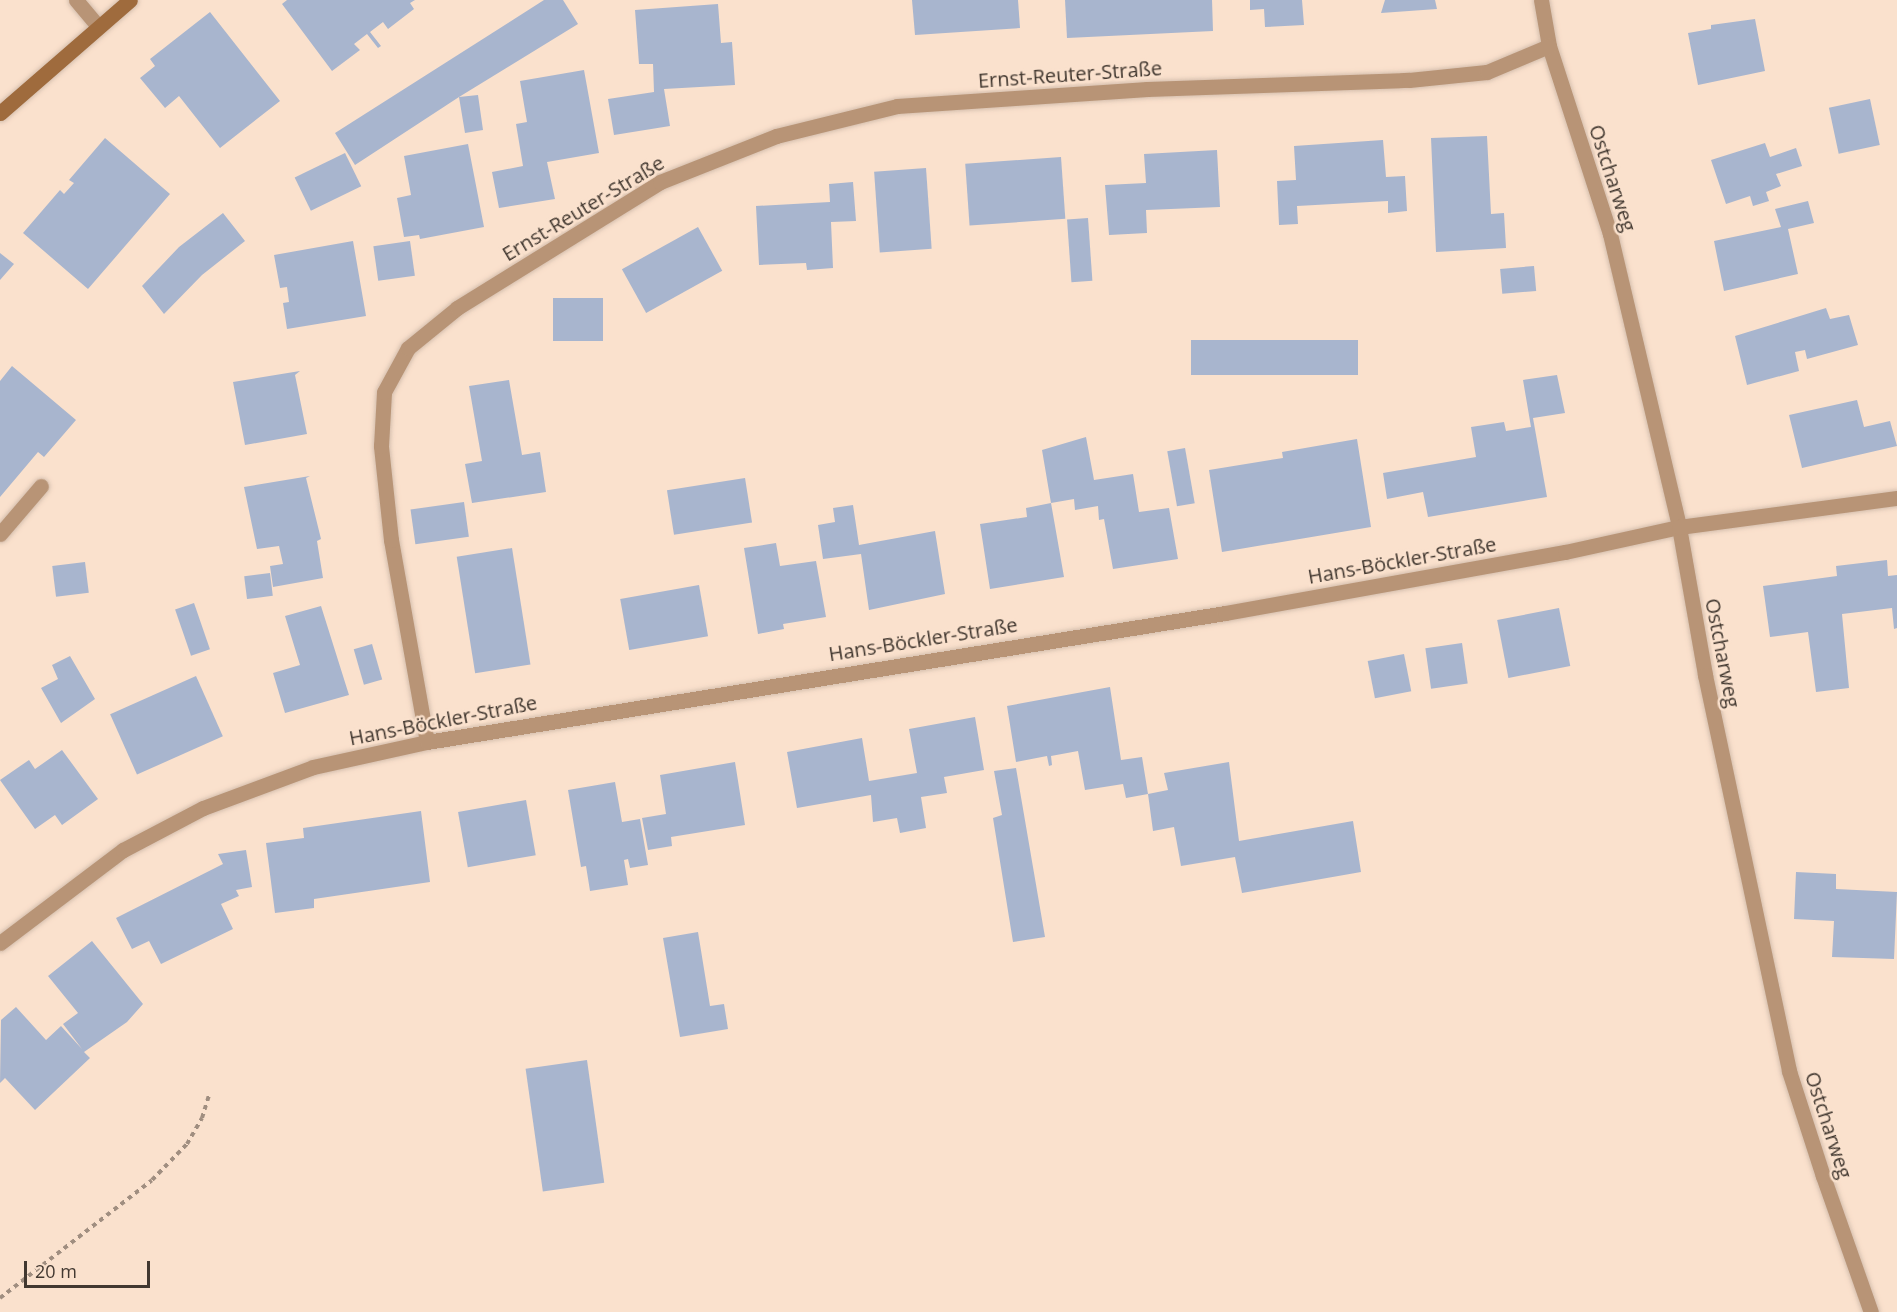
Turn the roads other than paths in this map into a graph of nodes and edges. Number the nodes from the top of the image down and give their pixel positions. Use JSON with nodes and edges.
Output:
{"nodes":[{"id":1,"x":76,"y":0,"type":"edge"},
{"id":2,"x":130,"y":0,"type":"edge"},
{"id":3,"x":1541,"y":0,"type":"edge"},
{"id":4,"x":97,"y":25,"type":"junction"},
{"id":5,"x":1549,"y":46,"type":"junction"},
{"id":6,"x":0,"y":113,"type":"edge"},
{"id":7,"x":41,"y":486,"type":"dead end"},
{"id":8,"x":1897,"y":498,"type":"edge"},
{"id":9,"x":1679,"y":527,"type":"junction"},
{"id":10,"x":0,"y":534,"type":"edge"},
{"id":11,"x":427,"y":742,"type":"junction"},
{"id":12,"x":0,"y":943,"type":"edge"},
{"id":13,"x":1871,"y":1312,"type":"edge"}],
"edges":[{"from":1,"to":4,"type":"street"},
{"from":2,"to":4,"type":"main road"},
{"from":3,"to":5,"type":"street","name":"Ostcharweg"},
{"from":4,"to":6,"type":"main road"},
{"from":5,"to":9,"type":"street","name":"Ostcharweg"},
{"from":5,"to":11,"type":"street","name":"Ernst-Reuter-Straße"},
{"from":7,"to":10,"type":"street"},
{"from":8,"to":9,"type":"street","name":"Hans-Böckler-Straße"},
{"from":9,"to":11,"type":"street","name":"Hans-Böckler-Straße"},
{"from":9,"to":13,"type":"street","name":"Ostcharweg"},
{"from":11,"to":12,"type":"street","name":"Hans-Böckler-Straße"}]}
